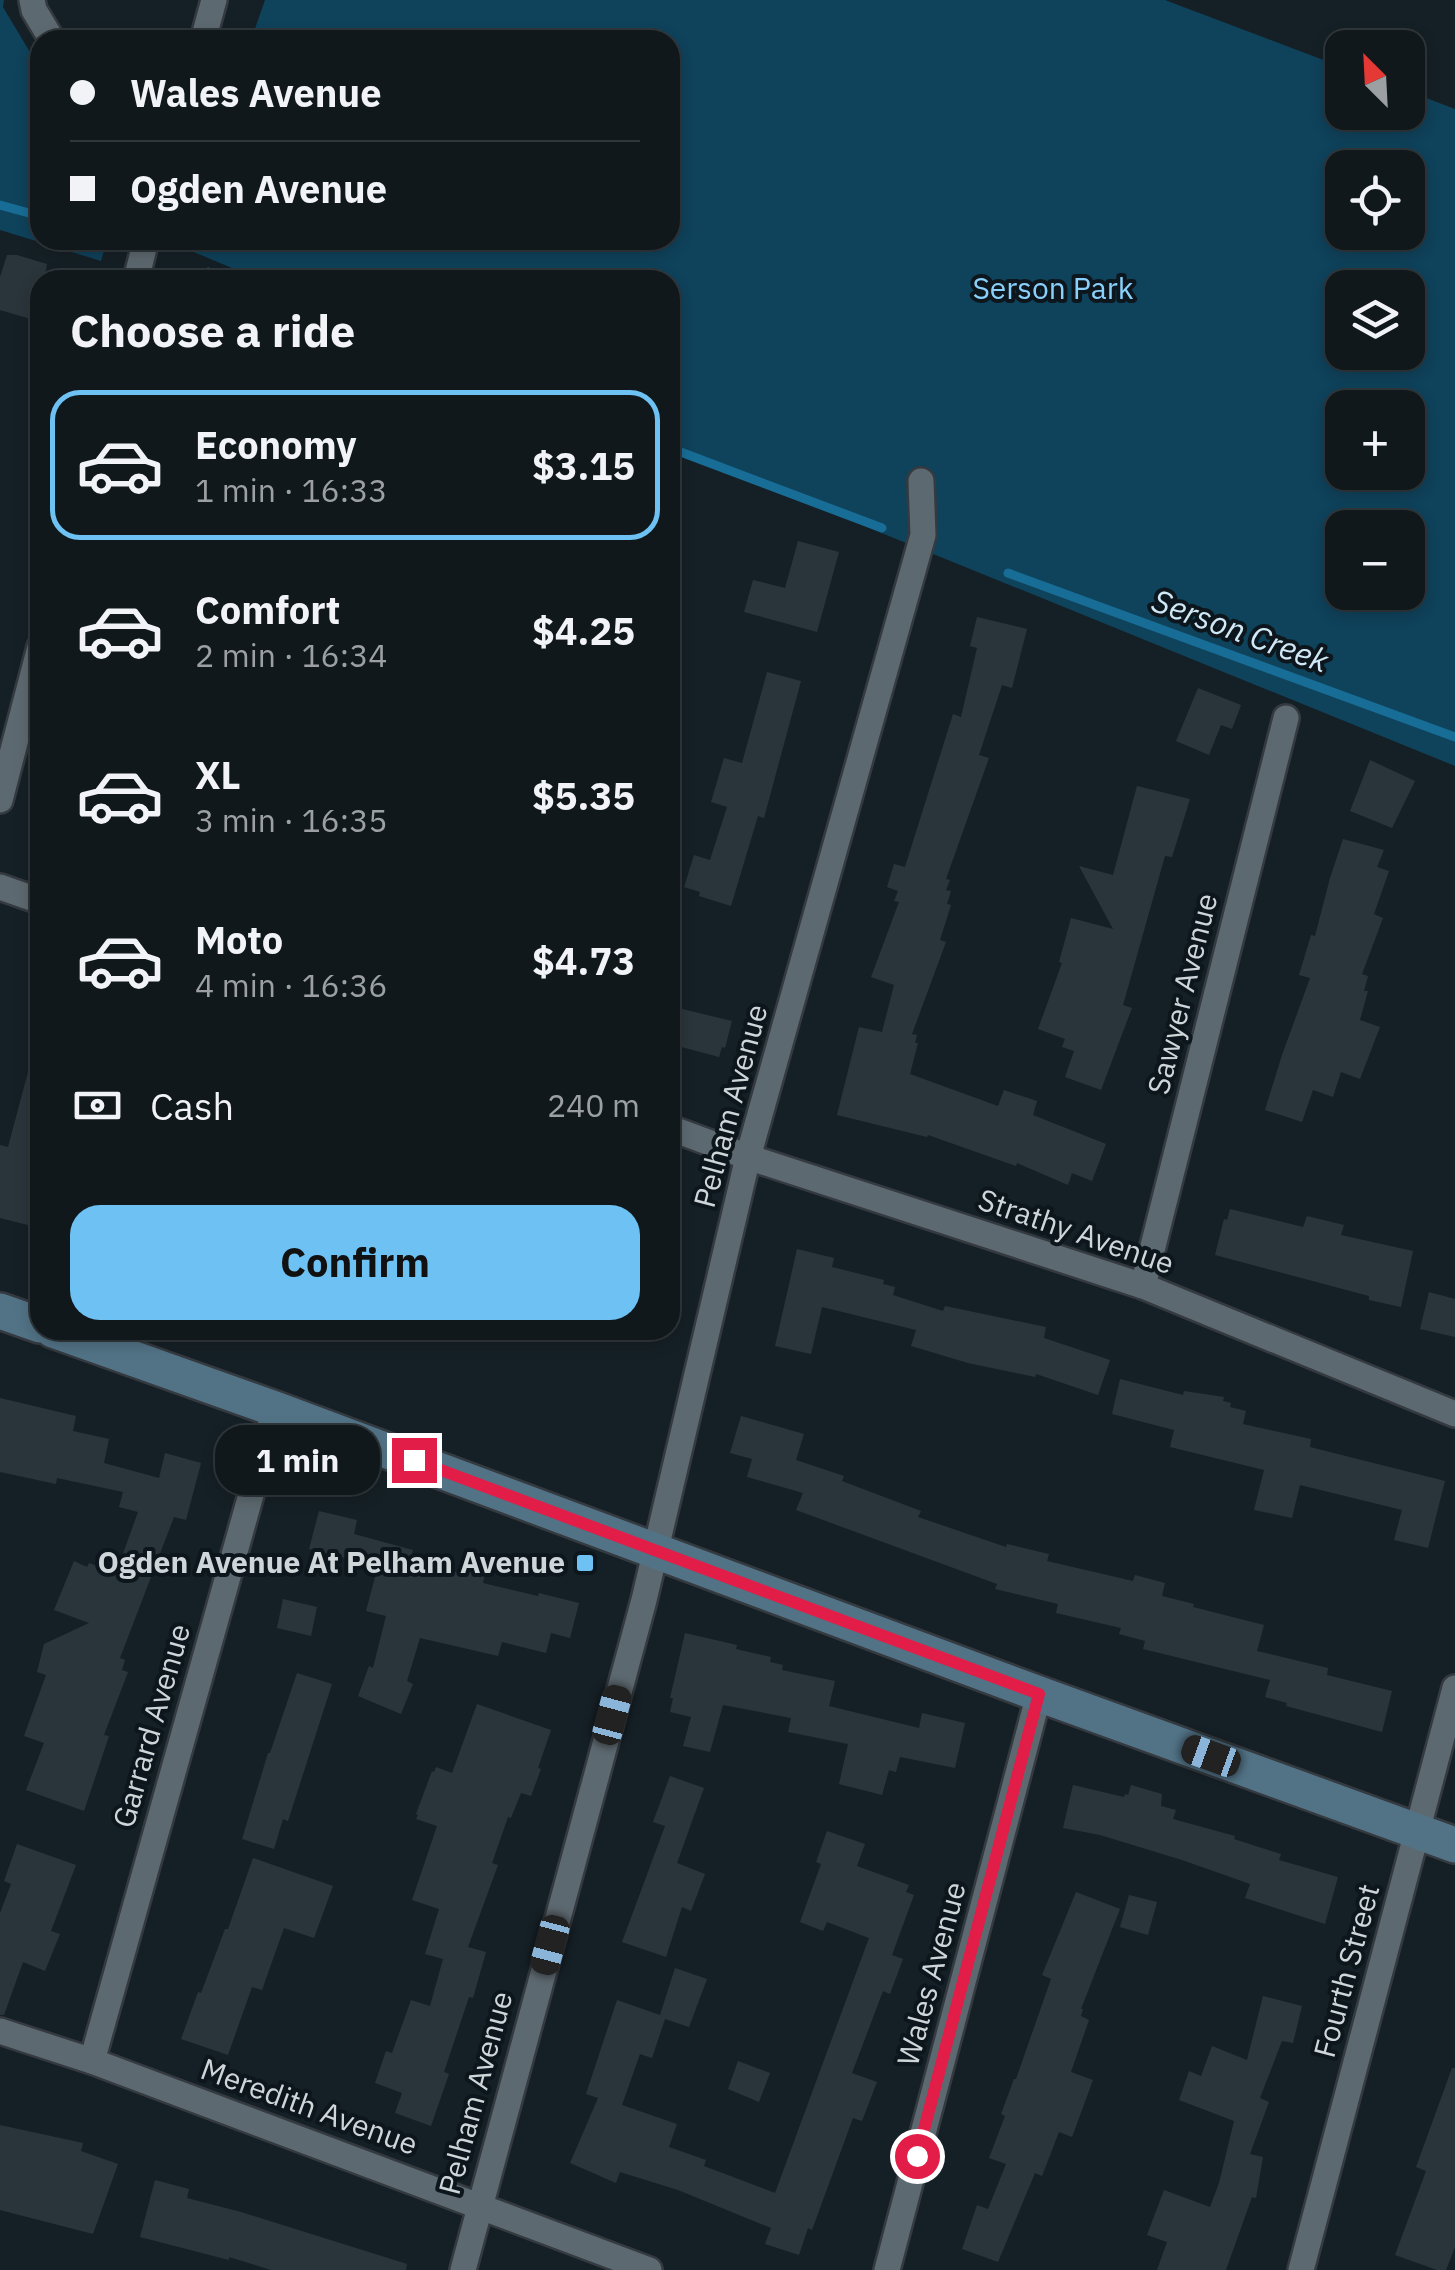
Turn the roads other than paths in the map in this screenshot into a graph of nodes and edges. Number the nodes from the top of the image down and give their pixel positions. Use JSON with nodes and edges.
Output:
{"nodes":[{"id":1,"x":32,"y":0,"type":"edge"},
{"id":2,"x":214,"y":0,"type":"edge"},
{"id":3,"x":46,"y":30,"type":"edge"},
{"id":4,"x":206,"y":30,"type":"edge"},
{"id":5,"x":921,"y":481,"type":"dead end"},
{"id":6,"x":30,"y":684,"type":"edge"},
{"id":7,"x":1286,"y":718,"type":"dead end"},
{"id":8,"x":0,"y":800,"type":"edge"},
{"id":9,"x":0,"y":886,"type":"edge"},
{"id":10,"x":30,"y":897,"type":"edge"},
{"id":11,"x":680,"y":1132,"type":"edge"},
{"id":12,"x":748,"y":1157,"type":"junction"},
{"id":13,"x":1143,"y":1286,"type":"junction"},
{"id":14,"x":0,"y":1311,"type":"edge"},
{"id":15,"x":30,"y":1322,"type":"edge"},
{"id":16,"x":82,"y":1340,"type":"edge"},
{"id":17,"x":275,"y":1409,"type":"junction"},
{"id":18,"x":1455,"y":1414,"type":"edge"},
{"id":19,"x":656,"y":1550,"type":"junction"},
{"id":20,"x":1455,"y":1688,"type":"edge"},
{"id":21,"x":1039,"y":1694,"type":"junction"},
{"id":22,"x":1417,"y":1832,"type":"junction"},
{"id":23,"x":1455,"y":1845,"type":"edge"},
{"id":24,"x":0,"y":2031,"type":"edge"},
{"id":25,"x":92,"y":2061,"type":"junction"},
{"id":26,"x":480,"y":2205,"type":"junction"},
{"id":27,"x":463,"y":2270,"type":"edge"},
{"id":28,"x":649,"y":2270,"type":"edge"},
{"id":29,"x":886,"y":2270,"type":"edge"},
{"id":30,"x":1301,"y":2270,"type":"edge"}],
"edges":[{"from":1,"to":3,"type":"street"},
{"from":2,"to":4,"type":"street"},
{"from":5,"to":12,"type":"street","name":"Pelham Avenue"},
{"from":6,"to":8,"type":"street"},
{"from":7,"to":13,"type":"street","name":"Sawyer Avenue"},
{"from":9,"to":10,"type":"street"},
{"from":11,"to":12,"type":"street","name":"Strathy Avenue"},
{"from":12,"to":13,"type":"street","name":"Strathy Avenue"},
{"from":12,"to":19,"type":"street","name":"Pelham Avenue"},
{"from":13,"to":18,"type":"street","name":"Strathy Avenue"},
{"from":14,"to":15,"type":"street"},
{"from":16,"to":17,"type":"street"},
{"from":17,"to":19,"type":"street"},
{"from":17,"to":25,"type":"street","name":"Garrard Avenue"},
{"from":19,"to":21,"type":"street"},
{"from":19,"to":26,"type":"street","name":"Pelham Avenue"},
{"from":20,"to":22,"type":"street","name":"Fourth Street"},
{"from":21,"to":22,"type":"street"},
{"from":21,"to":29,"type":"street","name":"Wales Avenue"},
{"from":22,"to":23,"type":"street"},
{"from":22,"to":30,"type":"street","name":"Fourth Street"},
{"from":24,"to":25,"type":"street","name":"Meredith Avenue"},
{"from":25,"to":26,"type":"street","name":"Meredith Avenue"},
{"from":26,"to":27,"type":"street","name":"Pelham Avenue"},
{"from":26,"to":28,"type":"street","name":"Meredith Avenue"}]}
